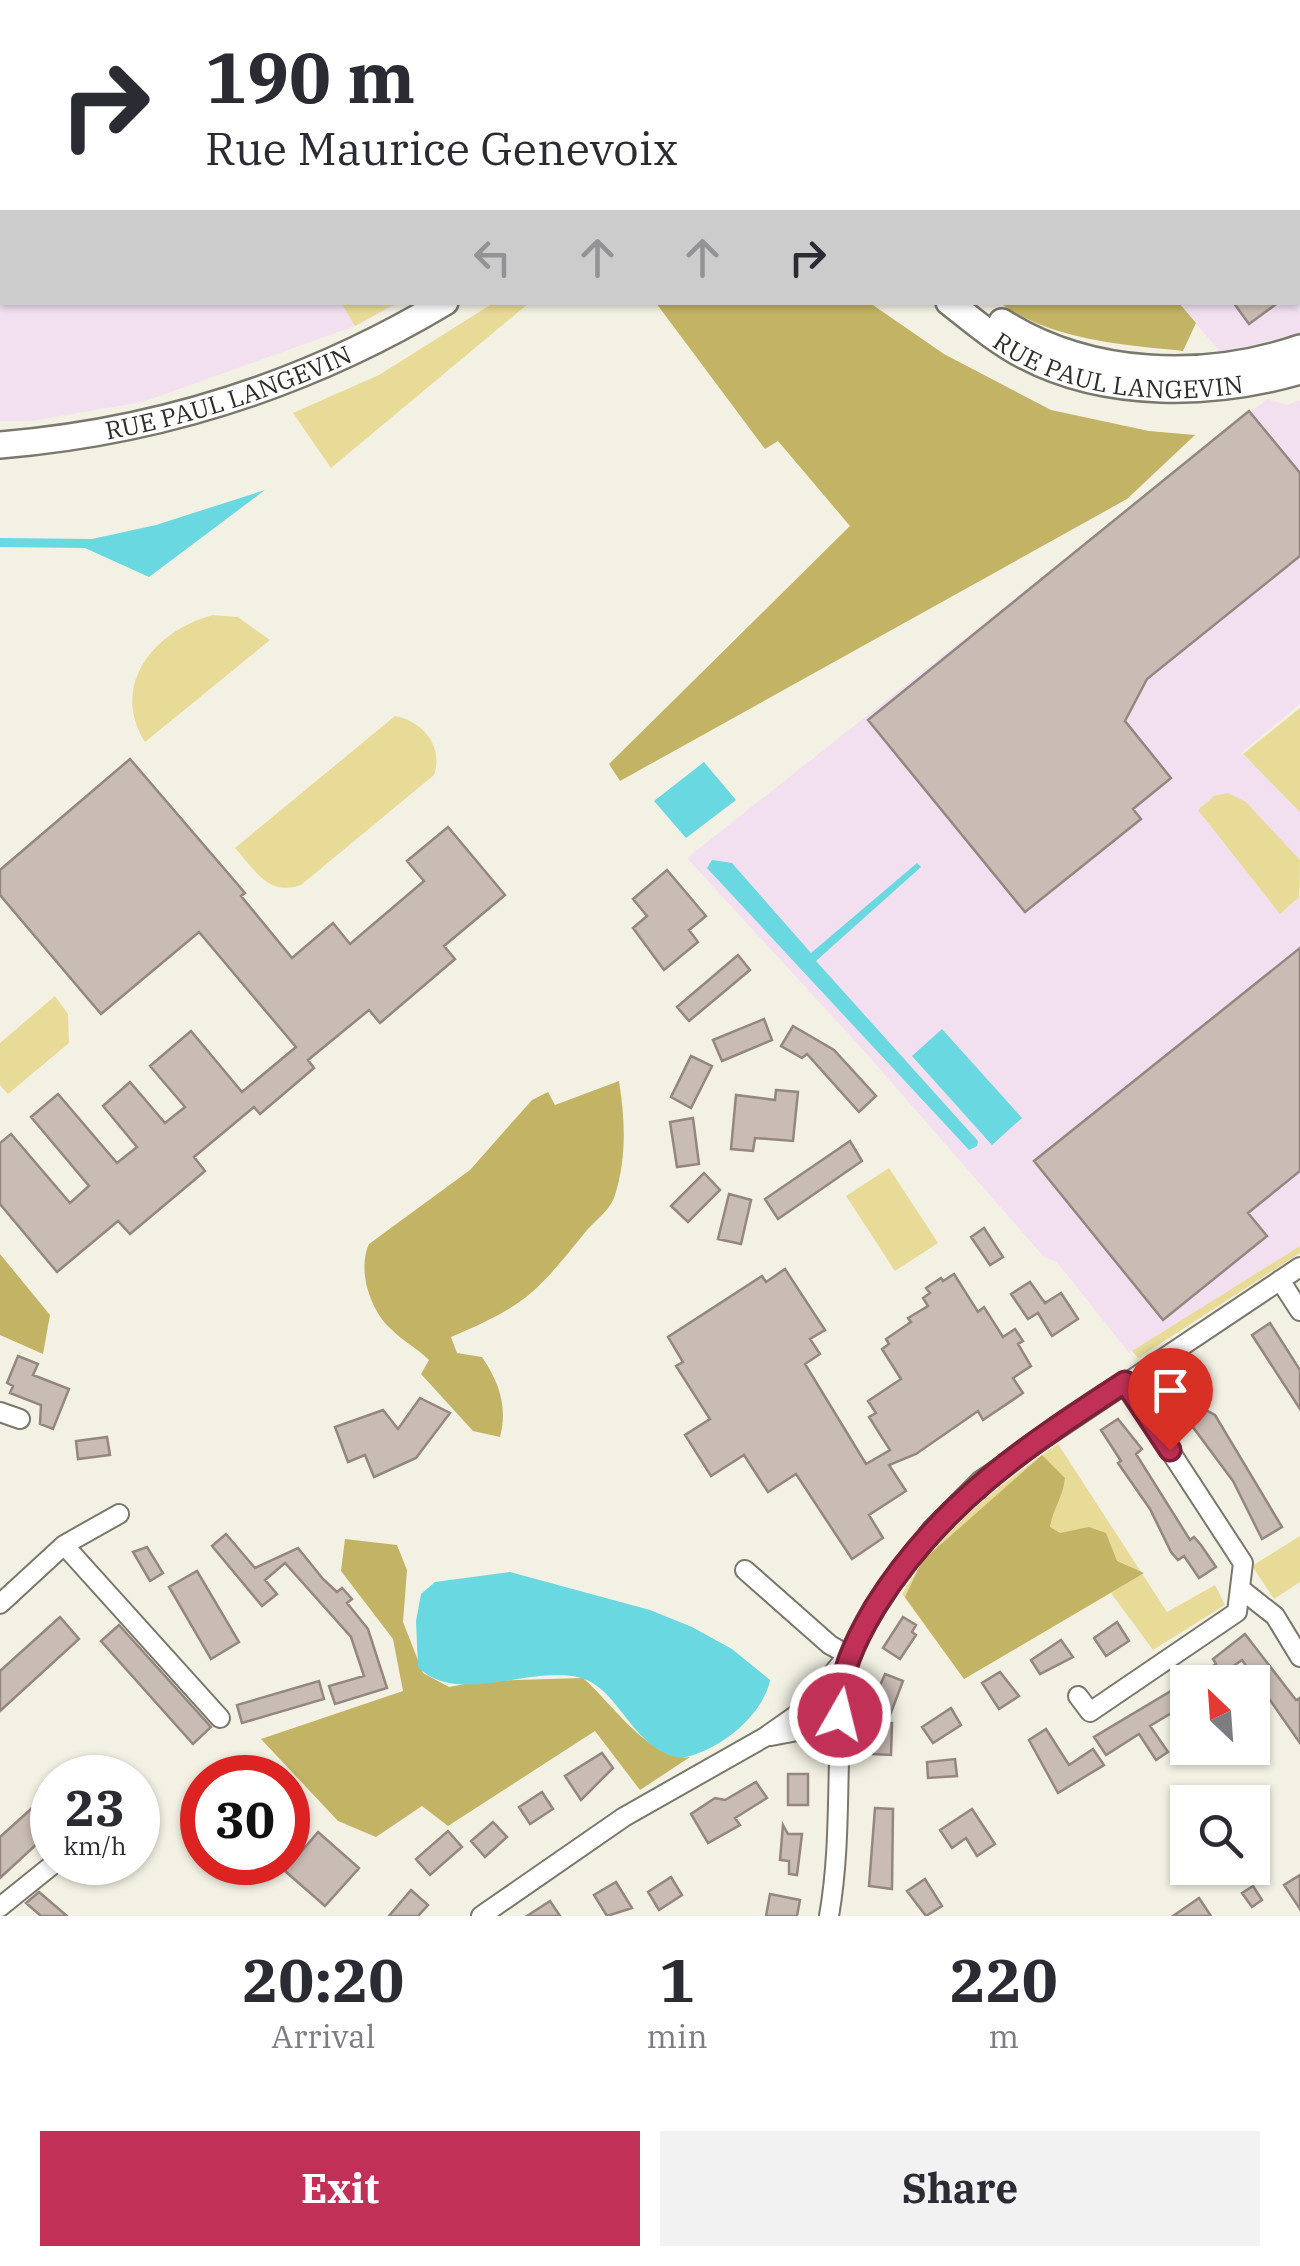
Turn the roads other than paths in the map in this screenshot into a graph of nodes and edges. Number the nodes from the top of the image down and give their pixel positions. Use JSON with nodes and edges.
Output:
{"nodes":[{"id":1,"x":440,"y":305,"type":"edge"},
{"id":2,"x":953,"y":305,"type":"edge"},
{"id":3,"x":977,"y":305,"type":"edge"},
{"id":4,"x":1300,"y":348,"type":"edge"},
{"id":5,"x":1286,"y":367,"type":"edge"},
{"id":6,"x":0,"y":446,"type":"edge"},
{"id":7,"x":1300,"y":1268,"type":"edge"},
{"id":8,"x":1280,"y":1280,"type":"junction"},
{"id":9,"x":1300,"y":1311,"type":"edge"},
{"id":10,"x":1125,"y":1382,"type":"junction"},
{"id":11,"x":0,"y":1412,"type":"edge"},
{"id":12,"x":20,"y":1419,"type":"dead end"},
{"id":13,"x":119,"y":1514,"type":"dead end"},
{"id":14,"x":64,"y":1545,"type":"junction"},
{"id":15,"x":745,"y":1570,"type":"dead end"},
{"id":16,"x":1242,"y":1590,"type":"junction"},
{"id":17,"x":0,"y":1604,"type":"edge"},
{"id":18,"x":848,"y":1655,"type":"junction"},
{"id":19,"x":1300,"y":1657,"type":"edge"},
{"id":20,"x":1078,"y":1696,"type":"dead end"},
{"id":21,"x":220,"y":1718,"type":"dead end"},
{"id":22,"x":822,"y":1720,"type":"junction"},
{"id":23,"x":30,"y":1883,"type":"edge"},
{"id":24,"x":0,"y":1907,"type":"edge"},
{"id":25,"x":481,"y":1916,"type":"edge"},
{"id":26,"x":830,"y":1916,"type":"edge"}],
"edges":[{"from":1,"to":6,"type":"main road","name":"RUE PAUL LANGEVIN"},
{"from":2,"to":5,"type":"main road","name":"RUE PAUL LANGEVIN"},
{"from":3,"to":5,"type":"main road","name":"RUE PAUL LANGEVIN"},
{"from":4,"to":5,"type":"main road","name":"RUE PAUL LANGEVIN"},
{"from":7,"to":8,"type":"street"},
{"from":8,"to":9,"type":"street"},
{"from":8,"to":10,"type":"street"},
{"from":10,"to":16,"type":"street"},
{"from":10,"to":18,"type":"street"},
{"from":11,"to":12,"type":"street"},
{"from":13,"to":14,"type":"street"},
{"from":14,"to":17,"type":"street"},
{"from":14,"to":21,"type":"street"},
{"from":15,"to":18,"type":"street"},
{"from":16,"to":19,"type":"street"},
{"from":16,"to":20,"type":"street"},
{"from":18,"to":22,"type":"street"},
{"from":18,"to":22,"type":"street"},
{"from":22,"to":25,"type":"street"},
{"from":22,"to":26,"type":"street"},
{"from":23,"to":24,"type":"street"}]}
